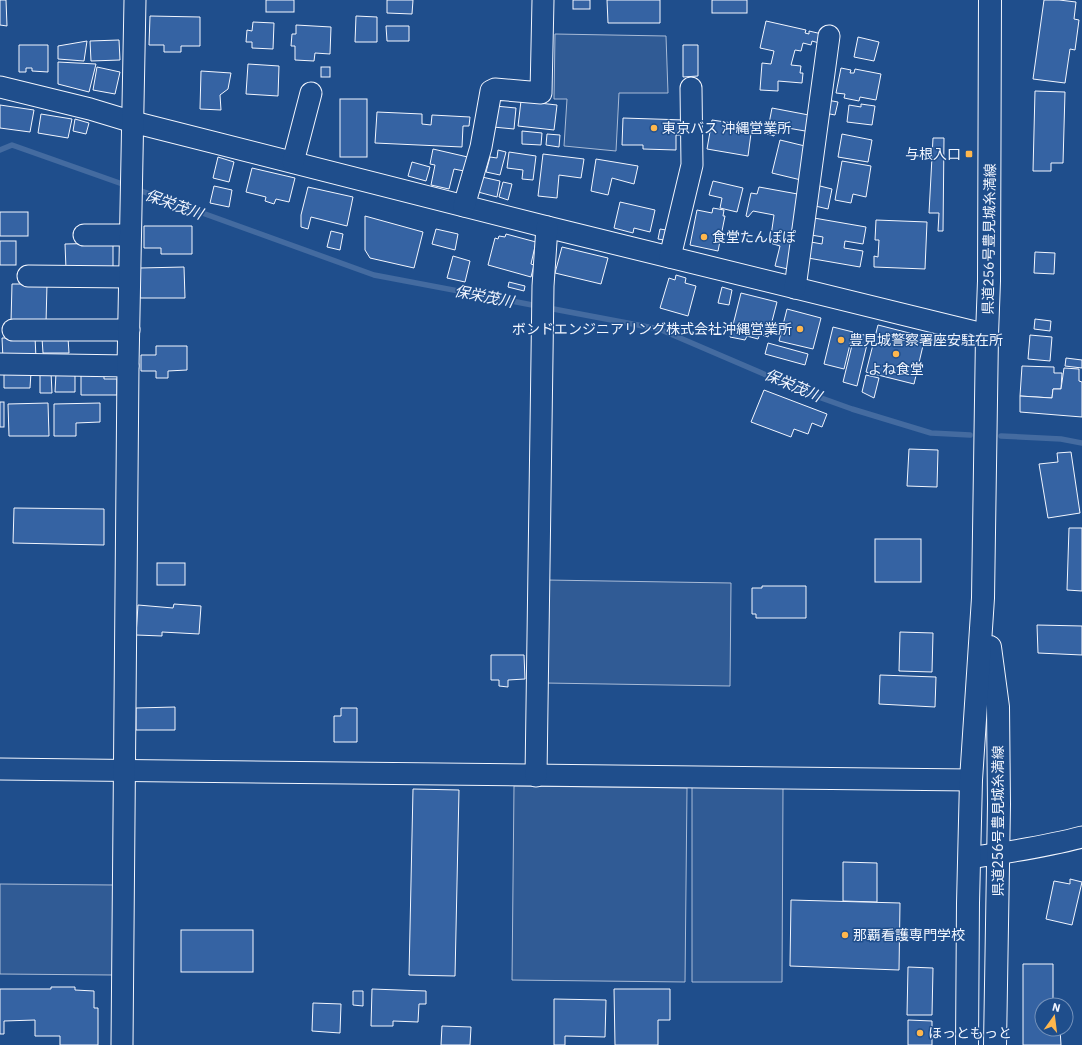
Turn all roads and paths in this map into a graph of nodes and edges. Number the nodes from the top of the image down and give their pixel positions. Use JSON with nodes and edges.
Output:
{"nodes":[{"id":1,"x":135,"y":0,"type":"edge"},
{"id":2,"x":544,"y":0,"type":"edge"},
{"id":3,"x":990,"y":0,"type":"edge"},
{"id":4,"x":829,"y":36,"type":"dead end"},
{"id":5,"x":0,"y":87,"type":"edge"},
{"id":6,"x":691,"y":88,"type":"dead end"},
{"id":7,"x":311,"y":92,"type":"dead end"},
{"id":8,"x":133,"y":122,"type":"junction"},
{"id":9,"x":293,"y":162,"type":"junction"},
{"id":10,"x":464,"y":206,"type":"junction"},
{"id":11,"x":547,"y":227,"type":"junction"},
{"id":12,"x":84,"y":235,"type":"dead end"},
{"id":13,"x":130,"y":235,"type":"junction"},
{"id":14,"x":670,"y":257,"type":"junction"},
{"id":15,"x":28,"y":276,"type":"dead end"},
{"id":16,"x":129,"y":277,"type":"junction"},
{"id":17,"x":795,"y":288,"type":"junction"},
{"id":18,"x":13,"y":330,"type":"dead end"},
{"id":19,"x":129,"y":330,"type":"junction"},
{"id":20,"x":987,"y":335,"type":"junction"},
{"id":21,"x":0,"y":364,"type":"edge"},
{"id":22,"x":128,"y":366,"type":"junction"},
{"id":23,"x":983,"y":598,"type":"junction"},
{"id":24,"x":0,"y":769,"type":"edge"},
{"id":25,"x":125,"y":771,"type":"junction"},
{"id":26,"x":536,"y":776,"type":"junction"},
{"id":27,"x":971,"y":780,"type":"junction"},
{"id":28,"x":1082,"y":837,"type":"edge"},
{"id":29,"x":998,"y":854,"type":"junction"},
{"id":30,"x":970,"y":858,"type":"junction"},
{"id":31,"x":122,"y":1045,"type":"edge"},
{"id":32,"x":967,"y":1045,"type":"edge"},
{"id":33,"x":995,"y":1045,"type":"edge"}],
"edges":[{"from":1,"to":8,"type":"street"},
{"from":2,"to":10,"type":"street"},
{"from":3,"to":20,"type":"main road","name":"県道256号豊見城糸満線"},
{"from":4,"to":17,"type":"street"},
{"from":5,"to":8,"type":"street"},
{"from":6,"to":14,"type":"street"},
{"from":7,"to":9,"type":"street"},
{"from":8,"to":9,"type":"street"},
{"from":8,"to":13,"type":"street"},
{"from":9,"to":10,"type":"street"},
{"from":10,"to":11,"type":"street"},
{"from":11,"to":14,"type":"street"},
{"from":11,"to":26,"type":"street"},
{"from":12,"to":13,"type":"street"},
{"from":13,"to":16,"type":"street"},
{"from":14,"to":17,"type":"street"},
{"from":15,"to":16,"type":"street"},
{"from":16,"to":19,"type":"street"},
{"from":17,"to":20,"type":"street"},
{"from":18,"to":19,"type":"street"},
{"from":19,"to":22,"type":"street"},
{"from":20,"to":23,"type":"main road","name":"県道256号豊見城糸満線"},
{"from":21,"to":22,"type":"street"},
{"from":22,"to":25,"type":"street"},
{"from":23,"to":27,"type":"main road","name":"県道256号豊見城糸満線"},
{"from":23,"to":29,"type":"main road","name":"県道256号豊見城糸満線"},
{"from":24,"to":25,"type":"street"},
{"from":25,"to":26,"type":"street"},
{"from":25,"to":31,"type":"street"},
{"from":26,"to":27,"type":"street"},
{"from":27,"to":30,"type":"main road","name":"県道256号豊見城糸満線"},
{"from":28,"to":29,"type":"street"},
{"from":29,"to":30,"type":"street"},
{"from":29,"to":33,"type":"main road","name":"県道256号豊見城糸満線"},
{"from":30,"to":32,"type":"main road","name":"県道256号豊見城糸満線"}]}
